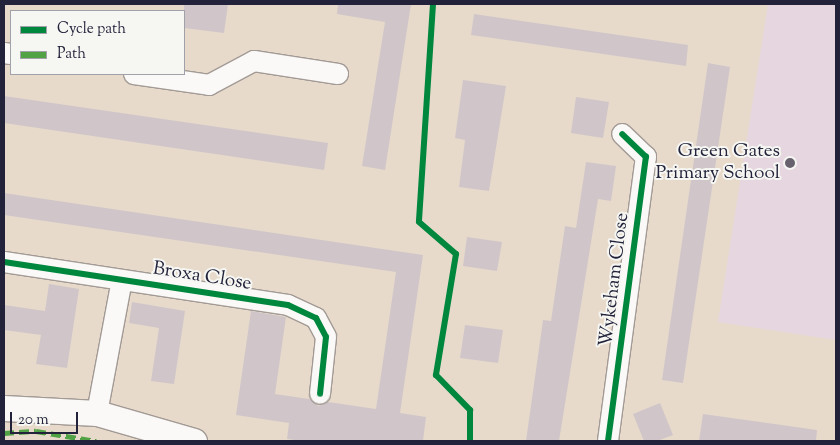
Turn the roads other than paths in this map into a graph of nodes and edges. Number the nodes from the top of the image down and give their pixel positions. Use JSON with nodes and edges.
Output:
{"nodes":[{"id":1,"x":338,"y":74,"type":"dead end"},
{"id":2,"x":140,"y":75,"type":"edge"},
{"id":3,"x":622,"y":134,"type":"dead end"},
{"id":4,"x":4,"y":262,"type":"edge"},
{"id":5,"x":122,"y":280,"type":"junction"},
{"id":6,"x":320,"y":394,"type":"dead end"},
{"id":7,"x":4,"y":408,"type":"edge"},
{"id":8,"x":97,"y":413,"type":"junction"},
{"id":9,"x":194,"y":441,"type":"edge"},
{"id":10,"x":608,"y":441,"type":"edge"}],
"edges":[{"from":1,"to":2,"type":"street"},
{"from":3,"to":10,"type":"street","name":"Wykeham Close"},
{"from":4,"to":5,"type":"street","name":"Broxa Close"},
{"from":5,"to":6,"type":"street","name":"Broxa Close"},
{"from":5,"to":8,"type":"street"},
{"from":7,"to":8,"type":"street"},
{"from":8,"to":9,"type":"street"}]}
